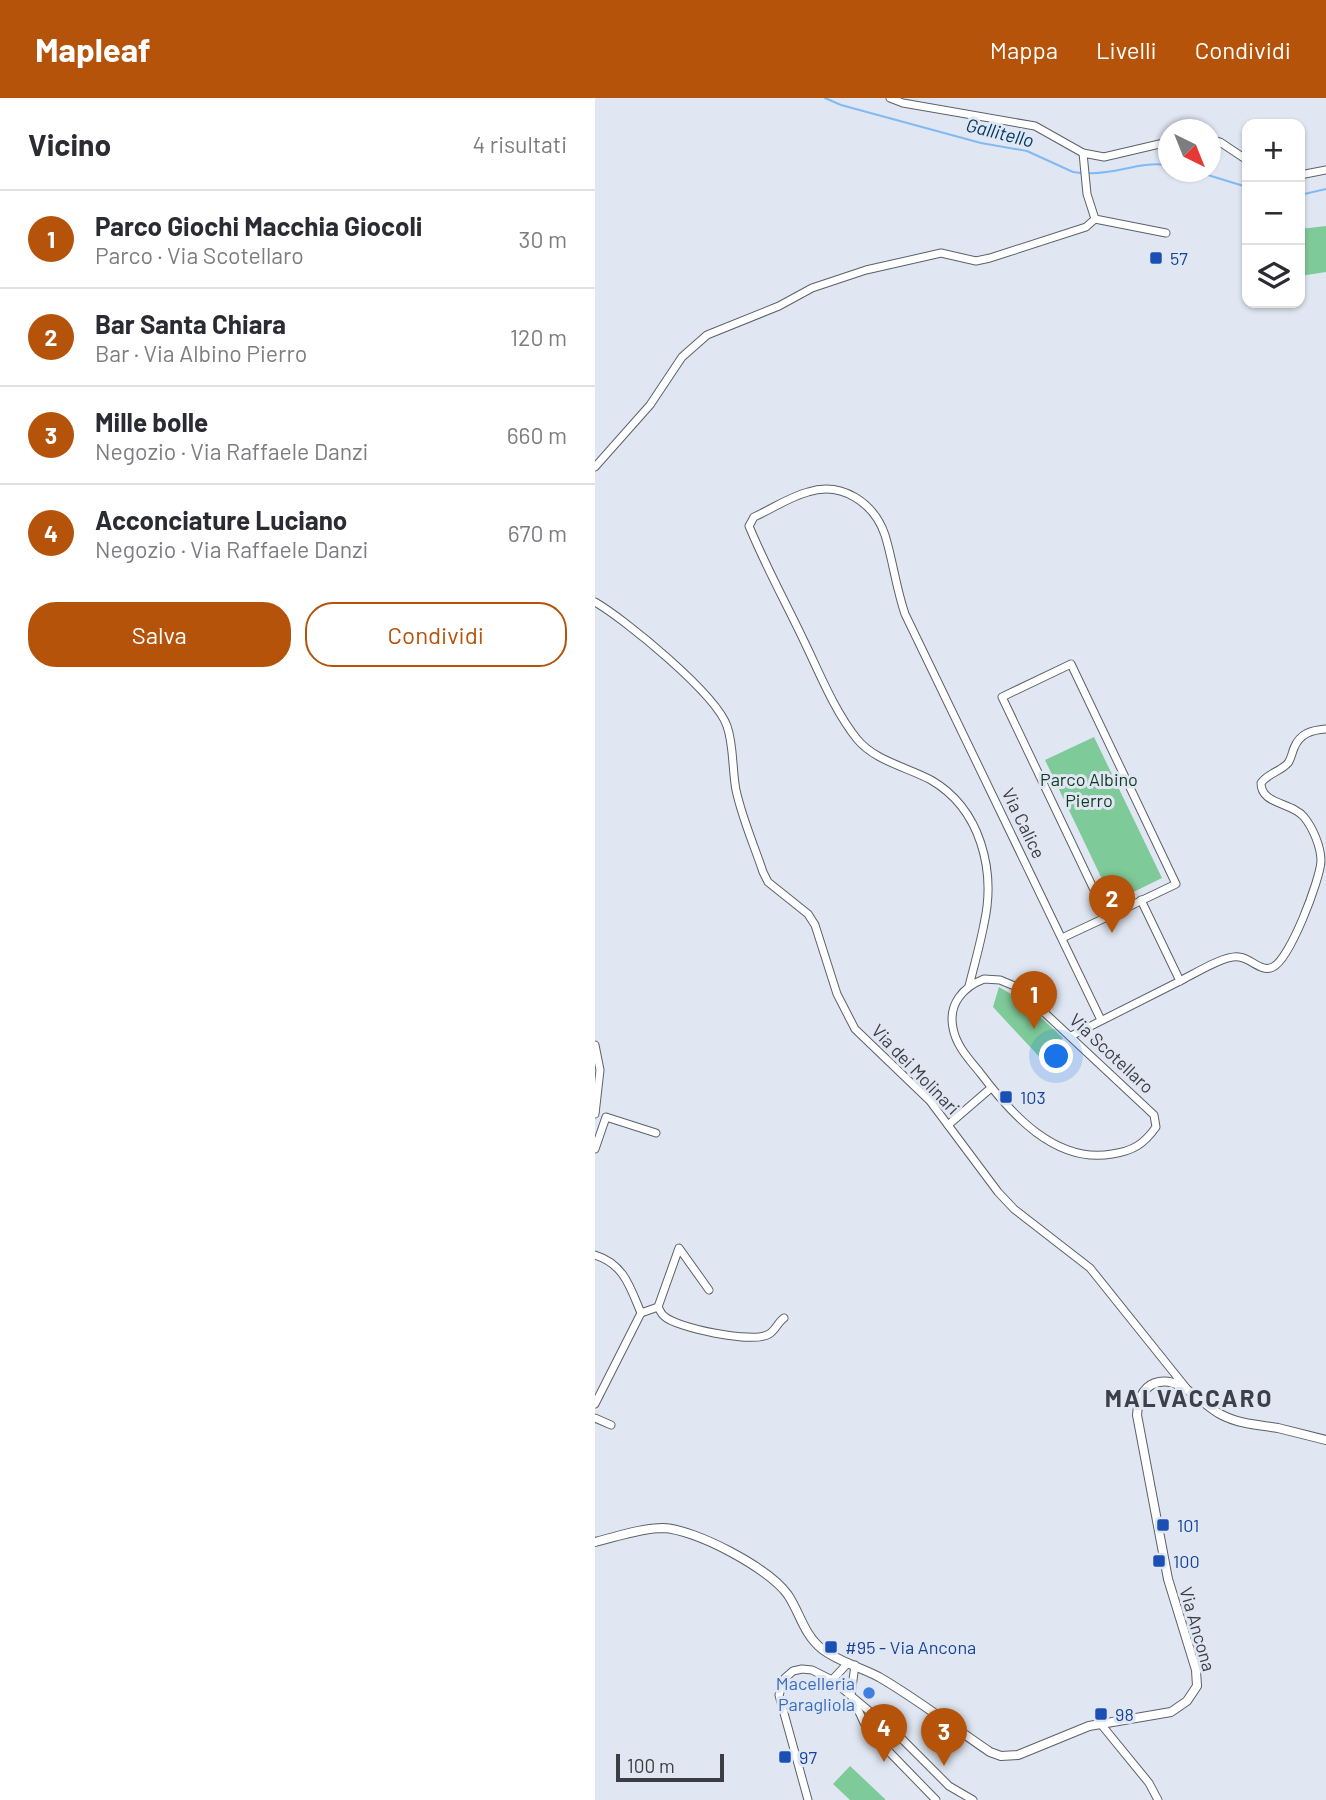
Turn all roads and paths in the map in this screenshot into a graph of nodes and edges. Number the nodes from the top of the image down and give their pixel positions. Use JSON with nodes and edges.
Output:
{"nodes":[{"id":1,"x":890,"y":98,"type":"edge"},
{"id":2,"x":1221,"y":143,"type":"edge"},
{"id":3,"x":1158,"y":144,"type":"edge"},
{"id":4,"x":1084,"y":155,"type":"junction"},
{"id":5,"x":1242,"y":157,"type":"edge"},
{"id":6,"x":1326,"y":170,"type":"edge"},
{"id":7,"x":1305,"y":174,"type":"edge"},
{"id":8,"x":1095,"y":219,"type":"junction"},
{"id":9,"x":1166,"y":233,"type":"dead end"},
{"id":10,"x":595,"y":467,"type":"edge"},
{"id":11,"x":595,"y":602,"type":"edge"},
{"id":12,"x":1326,"y":729,"type":"edge"},
{"id":13,"x":1141,"y":900,"type":"junction"},
{"id":14,"x":1107,"y":917,"type":"junction"},
{"id":15,"x":1062,"y":938,"type":"junction"},
{"id":16,"x":1180,"y":981,"type":"junction"},
{"id":17,"x":969,"y":986,"type":"junction"},
{"id":18,"x":1101,"y":1020,"type":"junction"},
{"id":19,"x":1071,"y":1036,"type":"junction"},
{"id":20,"x":595,"y":1045,"type":"edge"},
{"id":21,"x":991,"y":1088,"type":"junction"},
{"id":22,"x":595,"y":1114,"type":"edge"},
{"id":23,"x":948,"y":1125,"type":"junction"},
{"id":24,"x":656,"y":1133,"type":"dead end"},
{"id":25,"x":595,"y":1149,"type":"edge"},
{"id":26,"x":595,"y":1255,"type":"edge"},
{"id":27,"x":709,"y":1290,"type":"dead end"},
{"id":28,"x":657,"y":1307,"type":"junction"},
{"id":29,"x":641,"y":1313,"type":"junction"},
{"id":30,"x":784,"y":1318,"type":"dead end"},
{"id":31,"x":1189,"y":1392,"type":"junction"},
{"id":32,"x":596,"y":1401,"type":"edge"},
{"id":33,"x":595,"y":1418,"type":"edge"},
{"id":34,"x":611,"y":1425,"type":"dead end"},
{"id":35,"x":1326,"y":1440,"type":"edge"},
{"id":36,"x":595,"y":1542,"type":"edge"},
{"id":37,"x":849,"y":1666,"type":"junction"},
{"id":38,"x":870,"y":1672,"type":"junction"},
{"id":39,"x":832,"y":1680,"type":"junction"},
{"id":40,"x":854,"y":1682,"type":"junction"},
{"id":41,"x":842,"y":1689,"type":"junction"},
{"id":42,"x":851,"y":1695,"type":"junction"},
{"id":43,"x":876,"y":1717,"type":"junction"},
{"id":44,"x":1100,"y":1723,"type":"junction"},
{"id":45,"x":865,"y":1725,"type":"junction"},
{"id":46,"x":808,"y":1800,"type":"edge"},
{"id":47,"x":936,"y":1800,"type":"edge"},
{"id":48,"x":973,"y":1800,"type":"edge"},
{"id":49,"x":1158,"y":1800,"type":"edge"}],
"edges":[{"from":1,"to":4,"type":"street"},
{"from":2,"to":5,"type":"street"},
{"from":3,"to":4,"type":"street"},
{"from":4,"to":8,"type":"street"},
{"from":6,"to":7,"type":"street"},
{"from":8,"to":9,"type":"street"},
{"from":8,"to":10,"type":"street"},
{"from":11,"to":23,"type":"street","name":"Via dei Molinari"},
{"from":12,"to":16,"type":"street"},
{"from":13,"to":14,"type":"street"},
{"from":13,"to":14,"type":"street"},
{"from":13,"to":16,"type":"street"},
{"from":14,"to":15,"type":"street"},
{"from":15,"to":17,"type":"street","name":"Via Calice"},
{"from":15,"to":18,"type":"street","name":"Via Calice"},
{"from":16,"to":18,"type":"street"},
{"from":17,"to":19,"type":"street","name":"Via Scotellaro"},
{"from":17,"to":21,"type":"street","name":"Via Scotellaro"},
{"from":18,"to":19,"type":"street"},
{"from":19,"to":21,"type":"street","name":"Via Scotellaro"},
{"from":20,"to":22,"type":"street"},
{"from":21,"to":23,"type":"street"},
{"from":23,"to":31,"type":"street","name":"Via dei Molinari"},
{"from":24,"to":25,"type":"street"},
{"from":26,"to":29,"type":"street"},
{"from":27,"to":28,"type":"street"},
{"from":28,"to":29,"type":"street"},
{"from":28,"to":30,"type":"street"},
{"from":29,"to":32,"type":"street"},
{"from":31,"to":35,"type":"street"},
{"from":31,"to":44,"type":"street","name":"Via Ancona"},
{"from":33,"to":34,"type":"street"},
{"from":36,"to":37,"type":"street"},
{"from":37,"to":38,"type":"street"},
{"from":37,"to":39,"type":"street"},
{"from":37,"to":40,"type":"street"},
{"from":37,"to":41,"type":"street"},
{"from":38,"to":40,"type":"street"},
{"from":38,"to":44,"type":"street","name":"Via Ancona"},
{"from":39,"to":41,"type":"street"},
{"from":39,"to":46,"type":"street"},
{"from":40,"to":42,"type":"street"},
{"from":41,"to":42,"type":"street"},
{"from":42,"to":43,"type":"street"},
{"from":42,"to":45,"type":"street"},
{"from":43,"to":45,"type":"street"},
{"from":43,"to":48,"type":"street"},
{"from":44,"to":49,"type":"street"},
{"from":45,"to":47,"type":"street"}]}
